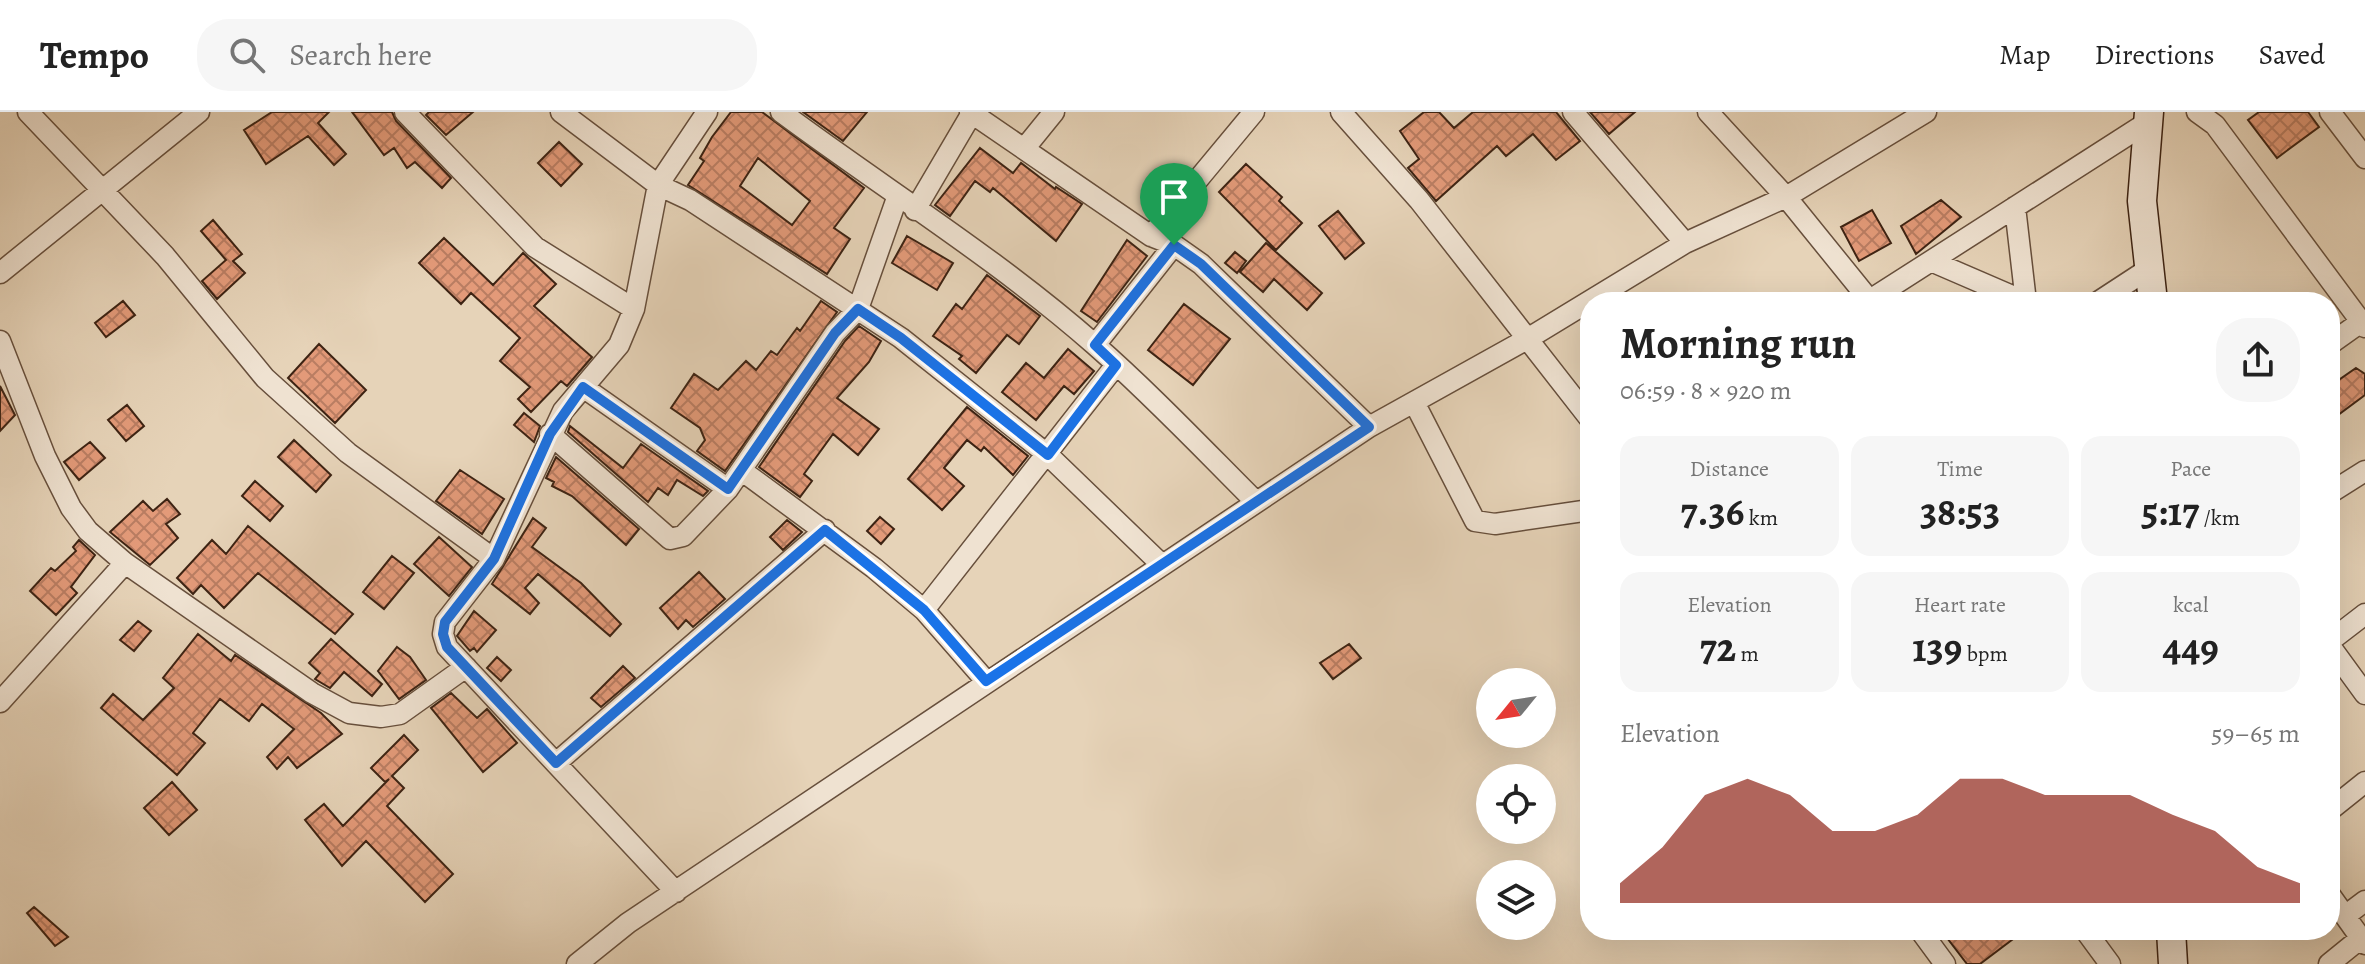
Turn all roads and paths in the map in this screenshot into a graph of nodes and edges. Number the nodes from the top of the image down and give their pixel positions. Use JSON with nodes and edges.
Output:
{"nodes":[{"id":1,"x":28,"y":112,"type":"edge"},
{"id":2,"x":199,"y":112,"type":"edge"},
{"id":3,"x":405,"y":112,"type":"edge"},
{"id":4,"x":561,"y":112,"type":"edge"},
{"id":5,"x":707,"y":112,"type":"edge"},
{"id":6,"x":781,"y":112,"type":"edge"},
{"id":7,"x":1054,"y":112,"type":"edge"},
{"id":8,"x":1254,"y":112,"type":"edge"},
{"id":9,"x":1341,"y":112,"type":"edge"},
{"id":10,"x":1573,"y":112,"type":"edge"},
{"id":11,"x":1708,"y":112,"type":"edge"},
{"id":12,"x":1926,"y":112,"type":"edge"},
{"id":13,"x":2197,"y":112,"type":"edge"},
{"id":14,"x":2330,"y":112,"type":"edge"},
{"id":15,"x":971,"y":113,"type":"edge"},
{"id":16,"x":2154,"y":115,"type":"edge"},
{"id":17,"x":1024,"y":149,"type":"junction"},
{"id":18,"x":2365,"y":158,"type":"edge"},
{"id":19,"x":658,"y":185,"type":"junction"},
{"id":20,"x":106,"y":190,"type":"junction"},
{"id":21,"x":1786,"y":197,"type":"junction"},
{"id":22,"x":897,"y":198,"type":"junction"},
{"id":23,"x":2015,"y":207,"type":"junction"},
{"id":24,"x":915,"y":210,"type":"junction"},
{"id":25,"x":1151,"y":236,"type":"junction"},
{"id":26,"x":1685,"y":243,"type":"junction"},
{"id":27,"x":1174,"y":245,"type":"junction"},
{"id":28,"x":1931,"y":261,"type":"junction"},
{"id":29,"x":2150,"y":268,"type":"junction"},
{"id":30,"x":0,"y":273,"type":"edge"},
{"id":31,"x":1605,"y":292,"type":"edge"},
{"id":32,"x":1863,"y":292,"type":"edge"},
{"id":33,"x":1884,"y":292,"type":"edge"},
{"id":34,"x":2003,"y":292,"type":"edge"},
{"id":35,"x":2025,"y":292,"type":"edge"},
{"id":36,"x":2113,"y":292,"type":"edge"},
{"id":37,"x":2152,"y":292,"type":"edge"},
{"id":38,"x":2339,"y":292,"type":"edge"},
{"id":39,"x":2340,"y":294,"type":"edge"},
{"id":40,"x":1580,"y":307,"type":"edge"},
{"id":41,"x":634,"y":309,"type":"junction"},
{"id":42,"x":858,"y":309,"type":"junction"},
{"id":43,"x":2363,"y":325,"type":"edge"},
{"id":44,"x":1529,"y":338,"type":"junction"},
{"id":45,"x":2340,"y":338,"type":"edge"},
{"id":46,"x":0,"y":341,"type":"edge"},
{"id":47,"x":1095,"y":345,"type":"junction"},
{"id":48,"x":1116,"y":365,"type":"junction"},
{"id":49,"x":583,"y":387,"type":"junction"},
{"id":50,"x":1414,"y":402,"type":"junction"},
{"id":51,"x":1580,"y":406,"type":"edge"},
{"id":52,"x":1369,"y":427,"type":"junction"},
{"id":53,"x":550,"y":434,"type":"junction"},
{"id":54,"x":1048,"y":455,"type":"junction"},
{"id":55,"x":741,"y":470,"type":"junction"},
{"id":56,"x":2365,"y":471,"type":"edge"},
{"id":57,"x":2340,"y":487,"type":"edge"},
{"id":58,"x":728,"y":489,"type":"junction"},
{"id":59,"x":1256,"y":502,"type":"junction"},
{"id":60,"x":1580,"y":511,"type":"edge"},
{"id":61,"x":825,"y":530,"type":"junction"},
{"id":62,"x":494,"y":559,"type":"junction"},
{"id":63,"x":125,"y":563,"type":"junction"},
{"id":64,"x":1161,"y":564,"type":"junction"},
{"id":65,"x":924,"y":610,"type":"junction"},
{"id":66,"x":2365,"y":614,"type":"edge"},
{"id":67,"x":2340,"y":635,"type":"edge"},
{"id":68,"x":2340,"y":658,"type":"edge"},
{"id":69,"x":466,"y":667,"type":"junction"},
{"id":70,"x":986,"y":681,"type":"junction"},
{"id":71,"x":2365,"y":694,"type":"edge"},
{"id":72,"x":0,"y":702,"type":"edge"},
{"id":73,"x":556,"y":763,"type":"junction"},
{"id":74,"x":2365,"y":782,"type":"edge"},
{"id":75,"x":2340,"y":802,"type":"edge"},
{"id":76,"x":676,"y":892,"type":"junction"},
{"id":77,"x":2365,"y":901,"type":"edge"},
{"id":78,"x":2340,"y":909,"type":"edge"},
{"id":79,"x":2345,"y":916,"type":"junction"},
{"id":80,"x":1927,"y":940,"type":"edge"},
{"id":81,"x":2092,"y":940,"type":"edge"},
{"id":82,"x":2172,"y":940,"type":"edge"},
{"id":83,"x":2363,"y":941,"type":"edge"},
{"id":84,"x":577,"y":964,"type":"edge"},
{"id":85,"x":1945,"y":964,"type":"edge"},
{"id":86,"x":2110,"y":964,"type":"edge"},
{"id":87,"x":2173,"y":964,"type":"edge"},
{"id":88,"x":2329,"y":964,"type":"edge"}],
"edges":[{"from":1,"to":20,"type":"street"},
{"from":2,"to":20,"type":"street"},
{"from":3,"to":41,"type":"street"},
{"from":4,"to":19,"type":"street"},
{"from":5,"to":19,"type":"street"},
{"from":6,"to":22,"type":"street"},
{"from":7,"to":17,"type":"street"},
{"from":8,"to":25,"type":"street"},
{"from":9,"to":44,"type":"street"},
{"from":10,"to":26,"type":"street"},
{"from":11,"to":21,"type":"street"},
{"from":12,"to":21,"type":"street"},
{"from":13,"to":38,"type":"street"},
{"from":14,"to":18,"type":"street"},
{"from":15,"to":17,"type":"street"},
{"from":15,"to":24,"type":"street"},
{"from":16,"to":23,"type":"street"},
{"from":16,"to":29,"type":"main road"},
{"from":17,"to":25,"type":"street"},
{"from":19,"to":41,"type":"street"},
{"from":19,"to":42,"type":"street"},
{"from":20,"to":30,"type":"street"},
{"from":20,"to":62,"type":"street"},
{"from":21,"to":26,"type":"street"},
{"from":21,"to":32,"type":"street"},
{"from":22,"to":24,"type":"street"},
{"from":22,"to":42,"type":"street"},
{"from":23,"to":28,"type":"street"},
{"from":23,"to":35,"type":"street"},
{"from":24,"to":47,"type":"street"},
{"from":25,"to":27,"type":"street"},
{"from":26,"to":31,"type":"street"},
{"from":27,"to":47,"type":"street"},
{"from":27,"to":52,"type":"street"},
{"from":28,"to":33,"type":"street"},
{"from":28,"to":34,"type":"street"},
{"from":29,"to":36,"type":"street"},
{"from":29,"to":37,"type":"main road"},
{"from":39,"to":43,"type":"street"},
{"from":40,"to":44,"type":"street"},
{"from":41,"to":49,"type":"street"},
{"from":42,"to":54,"type":"street"},
{"from":42,"to":55,"type":"street"},
{"from":43,"to":45,"type":"street"},
{"from":44,"to":50,"type":"street"},
{"from":44,"to":51,"type":"street"},
{"from":46,"to":63,"type":"street"},
{"from":47,"to":48,"type":"street"},
{"from":48,"to":54,"type":"street"},
{"from":48,"to":59,"type":"street"},
{"from":49,"to":53,"type":"street"},
{"from":49,"to":58,"type":"street"},
{"from":50,"to":52,"type":"street"},
{"from":50,"to":60,"type":"street"},
{"from":52,"to":59,"type":"street"},
{"from":53,"to":58,"type":"street"},
{"from":53,"to":62,"type":"street"},
{"from":54,"to":64,"type":"street"},
{"from":54,"to":65,"type":"street"},
{"from":55,"to":58,"type":"street"},
{"from":55,"to":61,"type":"street"},
{"from":56,"to":57,"type":"street"},
{"from":59,"to":64,"type":"street"},
{"from":61,"to":65,"type":"street"},
{"from":61,"to":73,"type":"street"},
{"from":62,"to":69,"type":"street"},
{"from":63,"to":69,"type":"street"},
{"from":63,"to":72,"type":"street"},
{"from":64,"to":70,"type":"street"},
{"from":65,"to":70,"type":"street"},
{"from":66,"to":67,"type":"street"},
{"from":68,"to":71,"type":"street"},
{"from":69,"to":73,"type":"street"},
{"from":70,"to":76,"type":"street"},
{"from":73,"to":76,"type":"street"},
{"from":74,"to":75,"type":"street"},
{"from":76,"to":84,"type":"street"},
{"from":77,"to":79,"type":"street"},
{"from":78,"to":79,"type":"street"},
{"from":79,"to":83,"type":"street"},
{"from":80,"to":85,"type":"street"},
{"from":81,"to":86,"type":"street"},
{"from":82,"to":87,"type":"main road"},
{"from":83,"to":88,"type":"street"}]}
